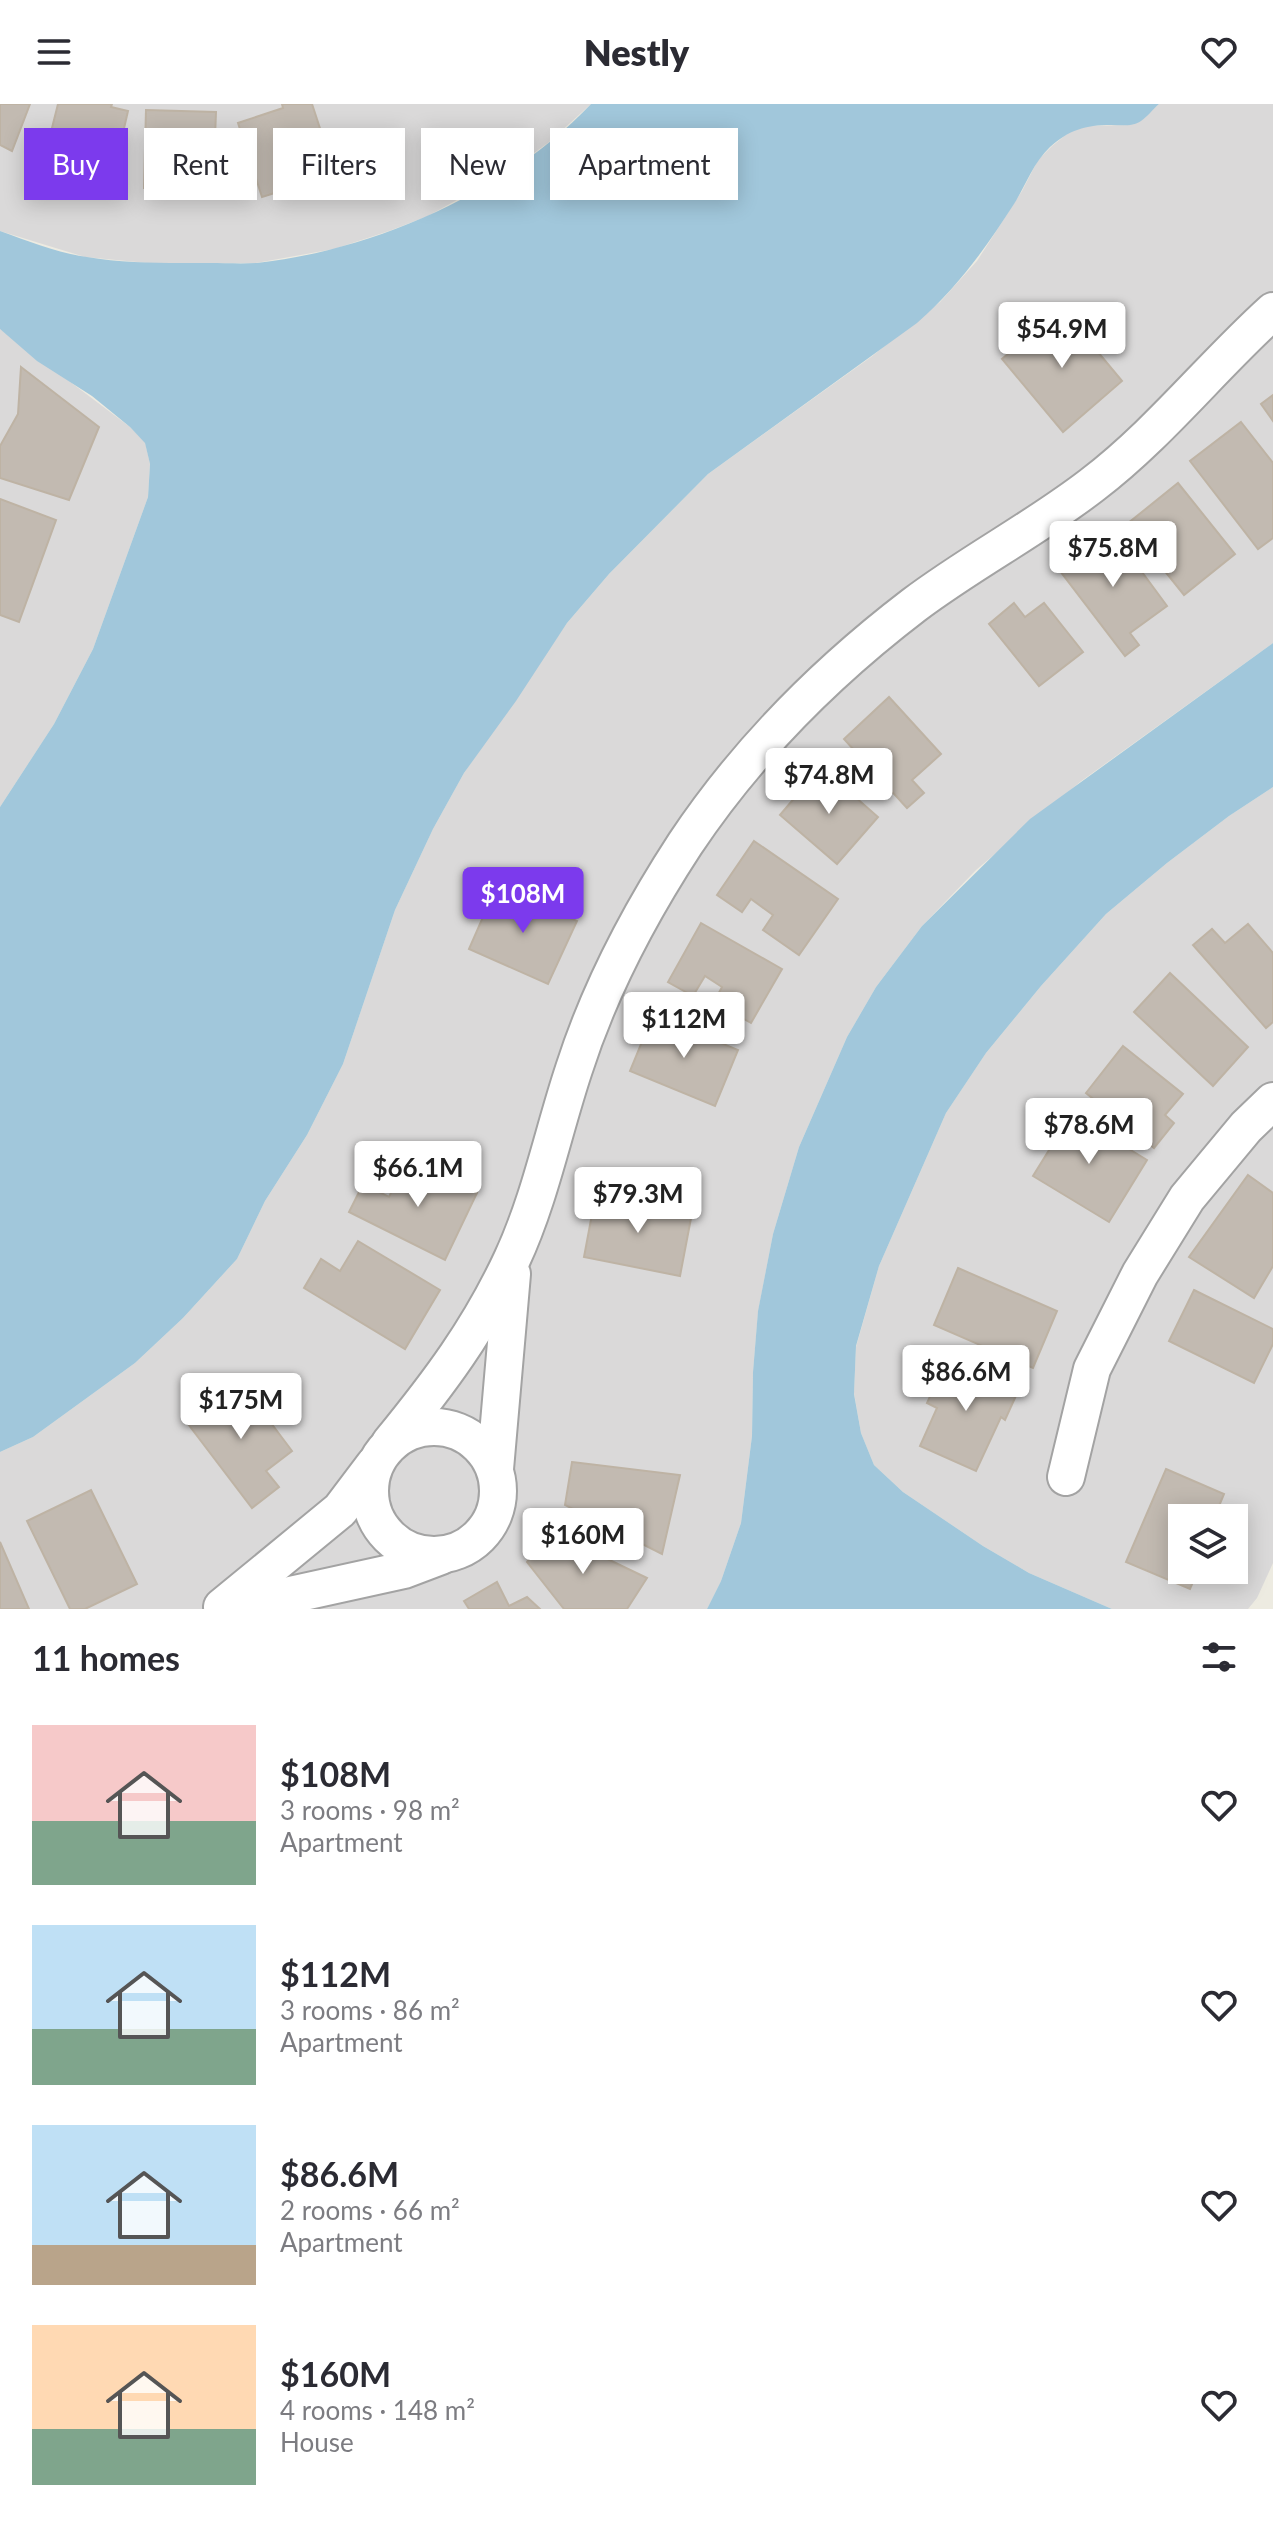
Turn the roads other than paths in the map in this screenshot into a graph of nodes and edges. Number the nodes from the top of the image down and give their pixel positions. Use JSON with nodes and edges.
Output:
{"nodes":[{"id":1,"x":1273,"y":311,"type":"edge"},
{"id":2,"x":1273,"y":1101,"type":"edge"},
{"id":3,"x":514,"y":1256,"type":"junction"},
{"id":4,"x":383,"y":1452,"type":"junction"},
{"id":5,"x":495,"y":1469,"type":"junction"},
{"id":6,"x":1066,"y":1477,"type":"dead end"},
{"id":7,"x":450,"y":1553,"type":"junction"},
{"id":8,"x":223,"y":1609,"type":"edge"}],
"edges":[{"from":1,"to":3,"type":"street"},
{"from":2,"to":6,"type":"street"},
{"from":3,"to":4,"type":"street"},
{"from":3,"to":5,"type":"street"},
{"from":4,"to":5,"type":"street"},
{"from":4,"to":7,"type":"street"},
{"from":4,"to":8,"type":"street"},
{"from":5,"to":7,"type":"street"},
{"from":7,"to":8,"type":"street"}]}
